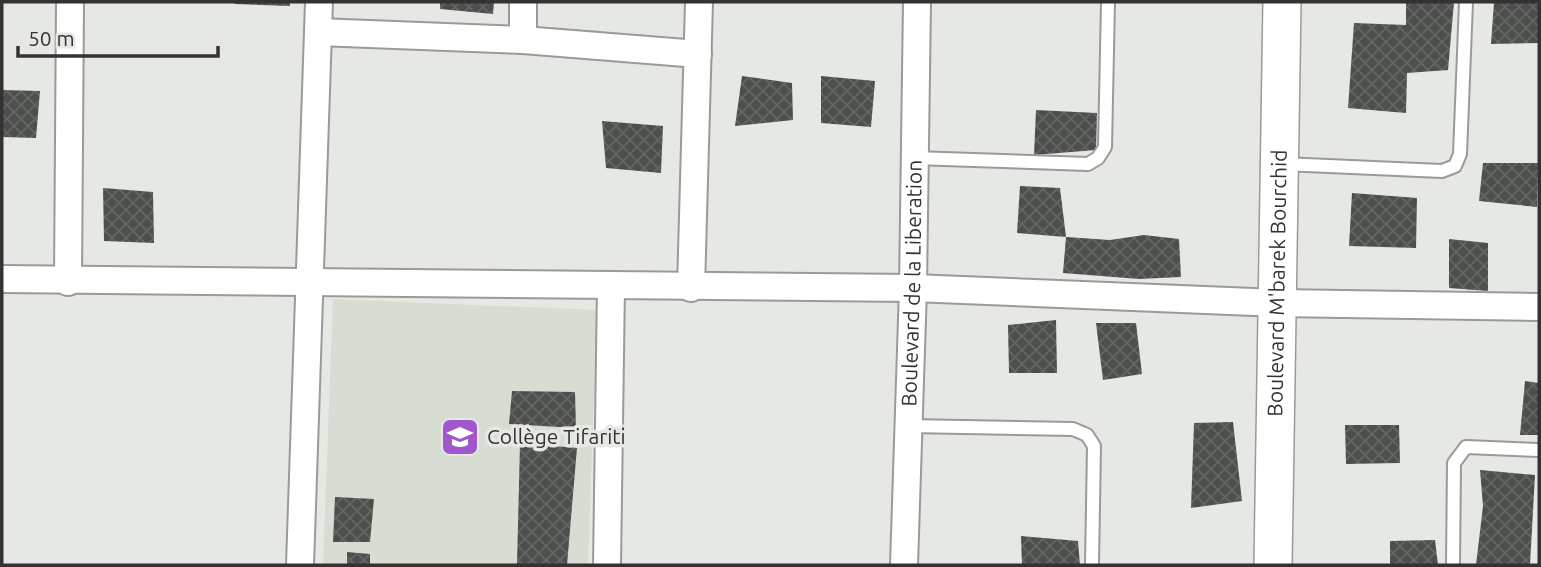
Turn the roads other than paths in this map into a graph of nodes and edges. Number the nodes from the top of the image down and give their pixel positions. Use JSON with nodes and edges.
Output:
{"nodes":[{"id":1,"x":70,"y":2,"type":"edge"},
{"id":2,"x":319,"y":2,"type":"edge"},
{"id":3,"x":523,"y":2,"type":"edge"},
{"id":4,"x":699,"y":2,"type":"edge"},
{"id":5,"x":917,"y":2,"type":"edge"},
{"id":6,"x":1108,"y":2,"type":"edge"},
{"id":7,"x":1282,"y":2,"type":"edge"},
{"id":8,"x":1466,"y":2,"type":"edge"},
{"id":9,"x":318,"y":32,"type":"junction"},
{"id":10,"x":523,"y":40,"type":"junction"},
{"id":11,"x":698,"y":54,"type":"junction"},
{"id":12,"x":914,"y":158,"type":"junction"},
{"id":13,"x":1278,"y":164,"type":"junction"},
{"id":14,"x":2,"y":279,"type":"edge"},
{"id":15,"x":68,"y":282,"type":"junction"},
{"id":16,"x":309,"y":284,"type":"junction"},
{"id":17,"x":611,"y":285,"type":"junction"},
{"id":18,"x":691,"y":288,"type":"junction"},
{"id":19,"x":913,"y":288,"type":"junction"},
{"id":20,"x":1277,"y":303,"type":"junction"},
{"id":21,"x":1539,"y":307,"type":"edge"},
{"id":22,"x":908,"y":426,"type":"junction"},
{"id":23,"x":1539,"y":450,"type":"edge"},
{"id":24,"x":300,"y":565,"type":"edge"},
{"id":25,"x":607,"y":565,"type":"edge"},
{"id":26,"x":904,"y":565,"type":"edge"},
{"id":27,"x":1092,"y":565,"type":"edge"},
{"id":28,"x":1273,"y":565,"type":"edge"},
{"id":29,"x":1453,"y":565,"type":"edge"}],
"edges":[{"from":1,"to":15,"type":"street"},
{"from":2,"to":9,"type":"street"},
{"from":3,"to":10,"type":"street"},
{"from":4,"to":11,"type":"street"},
{"from":5,"to":12,"type":"street","name":"Boulevard de la Liberation"},
{"from":6,"to":12,"type":"lane"},
{"from":7,"to":13,"type":"street","name":"Boulevard M'barek Bourchid"},
{"from":8,"to":13,"type":"lane"},
{"from":9,"to":10,"type":"street"},
{"from":9,"to":16,"type":"street"},
{"from":10,"to":11,"type":"street"},
{"from":11,"to":18,"type":"street"},
{"from":12,"to":19,"type":"street","name":"Boulevard de la Liberation"},
{"from":13,"to":20,"type":"street","name":"Boulevard M'barek Bourchid"},
{"from":14,"to":15,"type":"street"},
{"from":15,"to":16,"type":"street"},
{"from":16,"to":17,"type":"street"},
{"from":16,"to":24,"type":"street"},
{"from":17,"to":18,"type":"street"},
{"from":17,"to":25,"type":"street"},
{"from":18,"to":19,"type":"street"},
{"from":19,"to":20,"type":"street"},
{"from":19,"to":22,"type":"street","name":"Boulevard de la Liberation"},
{"from":20,"to":21,"type":"street"},
{"from":20,"to":28,"type":"street","name":"Boulevard M'barek Bourchid"},
{"from":22,"to":26,"type":"street","name":"Boulevard de la Liberation"},
{"from":22,"to":27,"type":"lane"},
{"from":23,"to":29,"type":"lane"}]}
